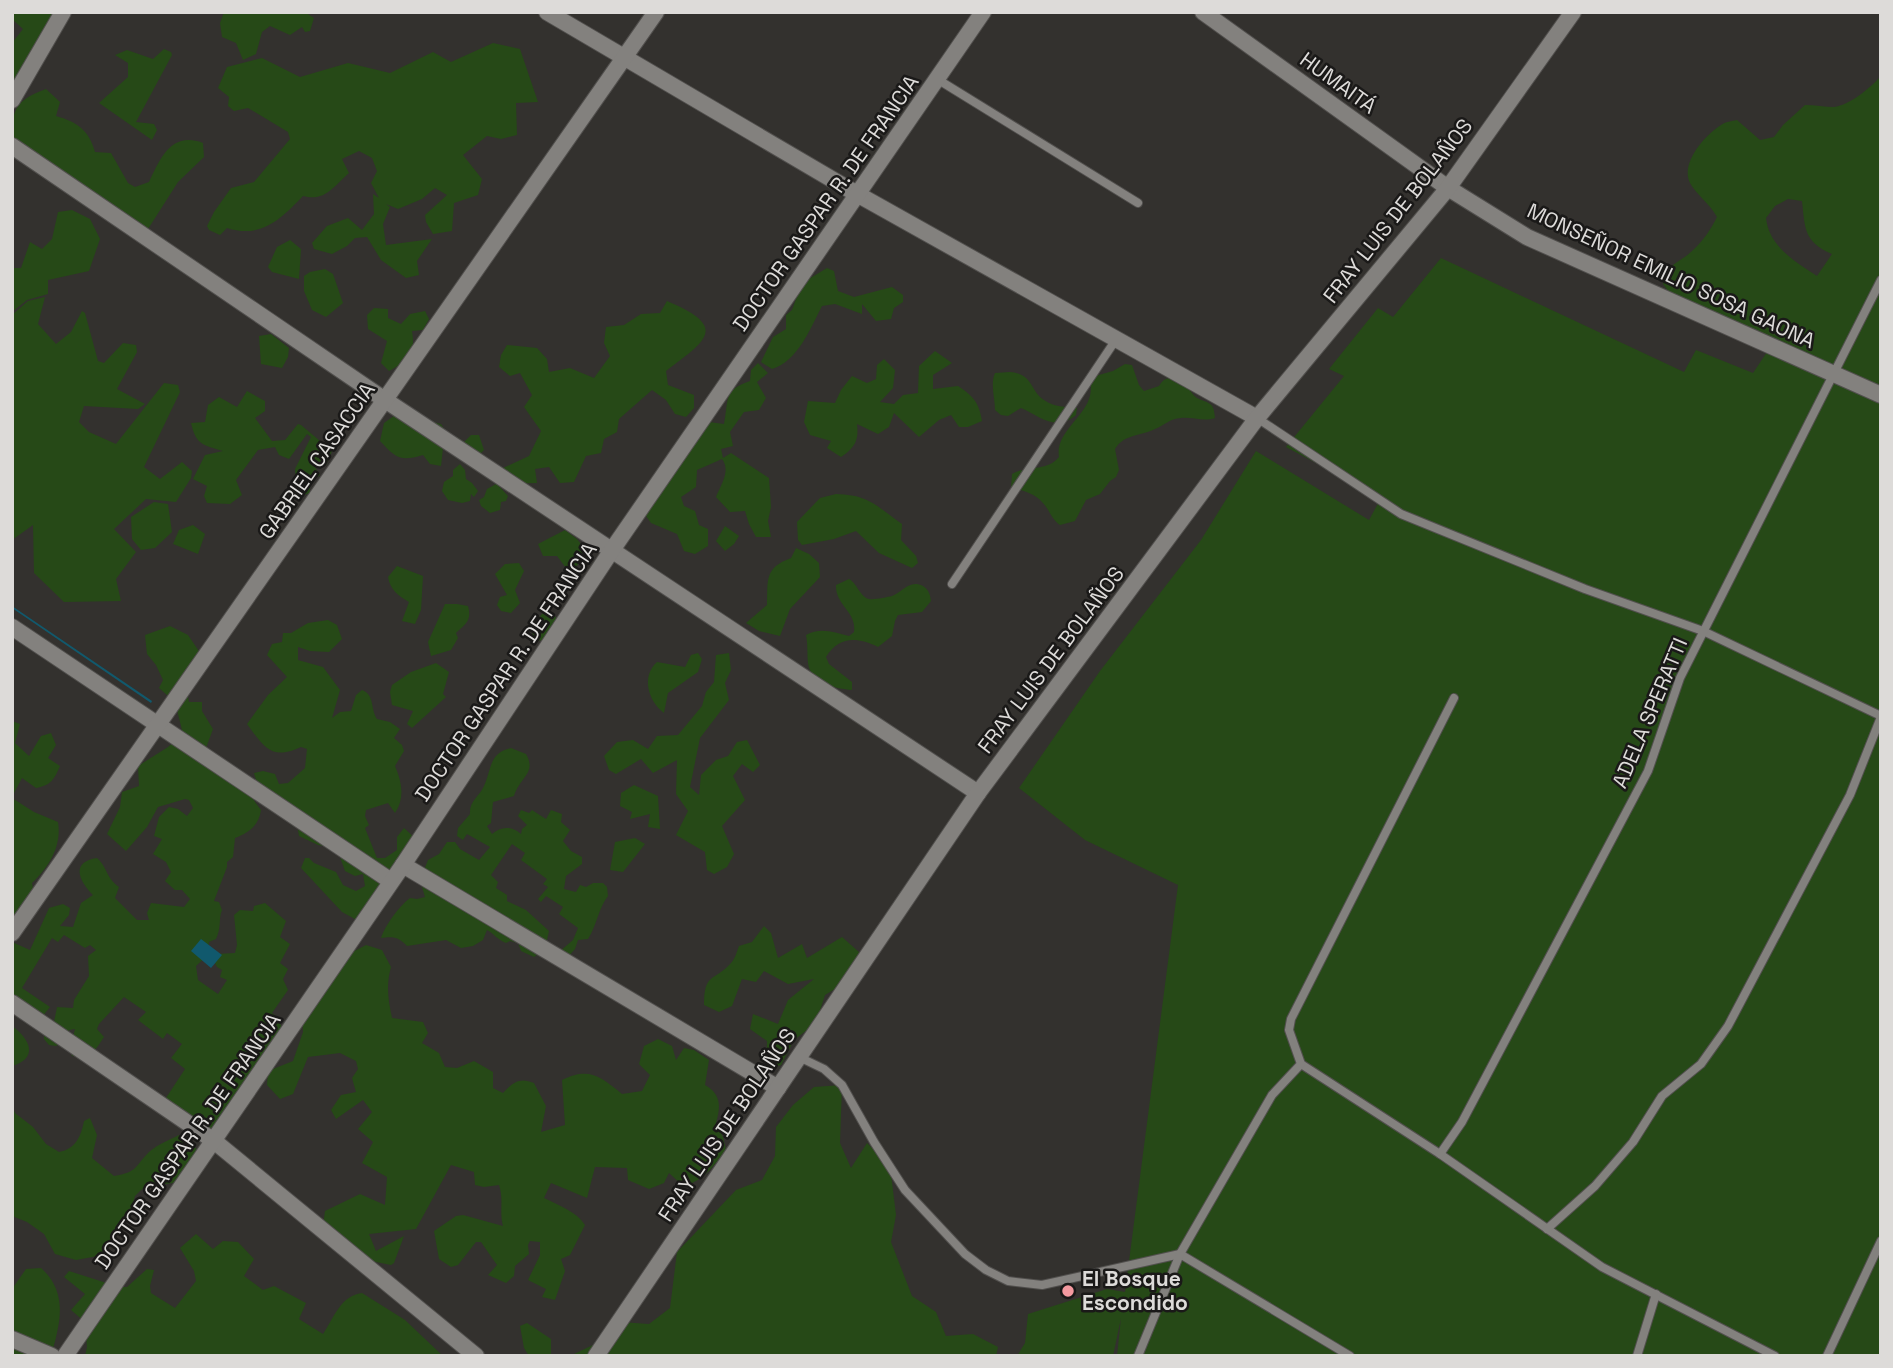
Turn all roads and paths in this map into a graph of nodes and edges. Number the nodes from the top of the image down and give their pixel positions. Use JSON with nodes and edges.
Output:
{"nodes":[{"id":1,"x":63,"y":12,"type":"edge"},
{"id":2,"x":547,"y":12,"type":"edge"},
{"id":3,"x":656,"y":12,"type":"edge"},
{"id":4,"x":983,"y":12,"type":"edge"},
{"id":5,"x":1203,"y":12,"type":"edge"},
{"id":6,"x":1573,"y":12,"type":"edge"},
{"id":7,"x":626,"y":58,"type":"junction"},
{"id":8,"x":937,"y":79,"type":"junction"},
{"id":9,"x":12,"y":100,"type":"edge"},
{"id":10,"x":12,"y":146,"type":"edge"},
{"id":11,"x":1448,"y":188,"type":"junction"},
{"id":12,"x":857,"y":194,"type":"junction"},
{"id":13,"x":1138,"y":203,"type":"dead end"},
{"id":14,"x":1881,"y":280,"type":"edge"},
{"id":15,"x":1117,"y":338,"type":"junction"},
{"id":16,"x":1834,"y":373,"type":"junction"},
{"id":17,"x":1881,"y":395,"type":"edge"},
{"id":18,"x":386,"y":400,"type":"junction"},
{"id":19,"x":1257,"y":418,"type":"junction"},
{"id":20,"x":612,"y":550,"type":"junction"},
{"id":21,"x":952,"y":584,"type":"dead end"},
{"id":22,"x":12,"y":627,"type":"edge"},
{"id":23,"x":1703,"y":631,"type":"junction"},
{"id":24,"x":1454,"y":698,"type":"dead end"},
{"id":25,"x":1881,"y":717,"type":"edge"},
{"id":26,"x":160,"y":725,"type":"junction"},
{"id":27,"x":978,"y":793,"type":"junction"},
{"id":28,"x":403,"y":865,"type":"junction"},
{"id":29,"x":391,"y":881,"type":"junction"},
{"id":30,"x":12,"y":933,"type":"edge"},
{"id":31,"x":12,"y":1003,"type":"edge"},
{"id":32,"x":799,"y":1057,"type":"junction"},
{"id":33,"x":1301,"y":1064,"type":"junction"},
{"id":34,"x":778,"y":1088,"type":"junction"},
{"id":35,"x":214,"y":1141,"type":"junction"},
{"id":36,"x":1440,"y":1154,"type":"junction"},
{"id":37,"x":1547,"y":1229,"type":"junction"},
{"id":38,"x":1881,"y":1241,"type":"edge"},
{"id":39,"x":1180,"y":1254,"type":"junction"},
{"id":40,"x":1656,"y":1294,"type":"junction"},
{"id":41,"x":12,"y":1339,"type":"edge"},
{"id":42,"x":52,"y":1356,"type":"edge"},
{"id":43,"x":65,"y":1356,"type":"edge"},
{"id":44,"x":476,"y":1356,"type":"edge"},
{"id":45,"x":596,"y":1356,"type":"edge"},
{"id":46,"x":1138,"y":1356,"type":"edge"},
{"id":47,"x":1350,"y":1356,"type":"edge"},
{"id":48,"x":1637,"y":1356,"type":"edge"},
{"id":49,"x":1775,"y":1356,"type":"edge"},
{"id":50,"x":1827,"y":1356,"type":"edge"}],
"edges":[{"from":1,"to":9,"type":"street"},
{"from":2,"to":7,"type":"street"},
{"from":3,"to":7,"type":"street","name":"GABRIEL CASACCIA"},
{"from":4,"to":8,"type":"street","name":"DOCTOR GASPAR R. DE FRANCIA"},
{"from":5,"to":11,"type":"street","name":"HUMAITÁ"},
{"from":6,"to":11,"type":"street","name":"FRAY LUIS DE BOLAÑOS"},
{"from":7,"to":12,"type":"street"},
{"from":7,"to":18,"type":"street","name":"GABRIEL CASACCIA"},
{"from":8,"to":12,"type":"street","name":"DOCTOR GASPAR R. DE FRANCIA"},
{"from":8,"to":13,"type":"lane"},
{"from":10,"to":18,"type":"street"},
{"from":11,"to":16,"type":"street","name":"MONSEÑOR EMILIO SOSA GAONA"},
{"from":11,"to":19,"type":"street","name":"FRAY LUIS DE BOLAÑOS"},
{"from":12,"to":15,"type":"street"},
{"from":12,"to":20,"type":"street","name":"DOCTOR GASPAR R. DE FRANCIA"},
{"from":14,"to":16,"type":"lane","name":"ADELA SPERATTI"},
{"from":15,"to":19,"type":"street"},
{"from":15,"to":21,"type":"lane"},
{"from":16,"to":17,"type":"street","name":"MONSEÑOR EMILIO SOSA GAONA"},
{"from":16,"to":23,"type":"lane","name":"ADELA SPERATTI"},
{"from":18,"to":20,"type":"street"},
{"from":18,"to":26,"type":"street","name":"GABRIEL CASACCIA"},
{"from":19,"to":23,"type":"lane"},
{"from":19,"to":27,"type":"street","name":"FRAY LUIS DE BOLAÑOS"},
{"from":20,"to":27,"type":"street"},
{"from":20,"to":28,"type":"street","name":"DOCTOR GASPAR R. DE FRANCIA"},
{"from":22,"to":26,"type":"street"},
{"from":23,"to":25,"type":"lane"},
{"from":23,"to":36,"type":"lane","name":"ADELA SPERATTI"},
{"from":24,"to":33,"type":"lane"},
{"from":25,"to":37,"type":"lane"},
{"from":26,"to":29,"type":"street"},
{"from":26,"to":30,"type":"street","name":"GABRIEL CASACCIA"},
{"from":27,"to":32,"type":"street","name":"FRAY LUIS DE BOLAÑOS"},
{"from":28,"to":29,"type":"street","name":"DOCTOR GASPAR R. DE FRANCIA"},
{"from":28,"to":34,"type":"street"},
{"from":29,"to":35,"type":"street","name":"DOCTOR GASPAR R. DE FRANCIA"},
{"from":31,"to":35,"type":"street"},
{"from":32,"to":34,"type":"street","name":"FRAY LUIS DE BOLAÑOS"},
{"from":32,"to":39,"type":"lane"},
{"from":33,"to":36,"type":"lane"},
{"from":33,"to":39,"type":"lane"},
{"from":34,"to":45,"type":"street","name":"FRAY LUIS DE BOLAÑOS"},
{"from":35,"to":43,"type":"street","name":"DOCTOR GASPAR R. DE FRANCIA"},
{"from":35,"to":44,"type":"street"},
{"from":36,"to":37,"type":"lane"},
{"from":37,"to":40,"type":"lane"},
{"from":38,"to":50,"type":"lane"},
{"from":39,"to":46,"type":"lane"},
{"from":39,"to":47,"type":"lane"},
{"from":40,"to":48,"type":"lane"},
{"from":40,"to":49,"type":"lane"},
{"from":41,"to":42,"type":"street"}]}
